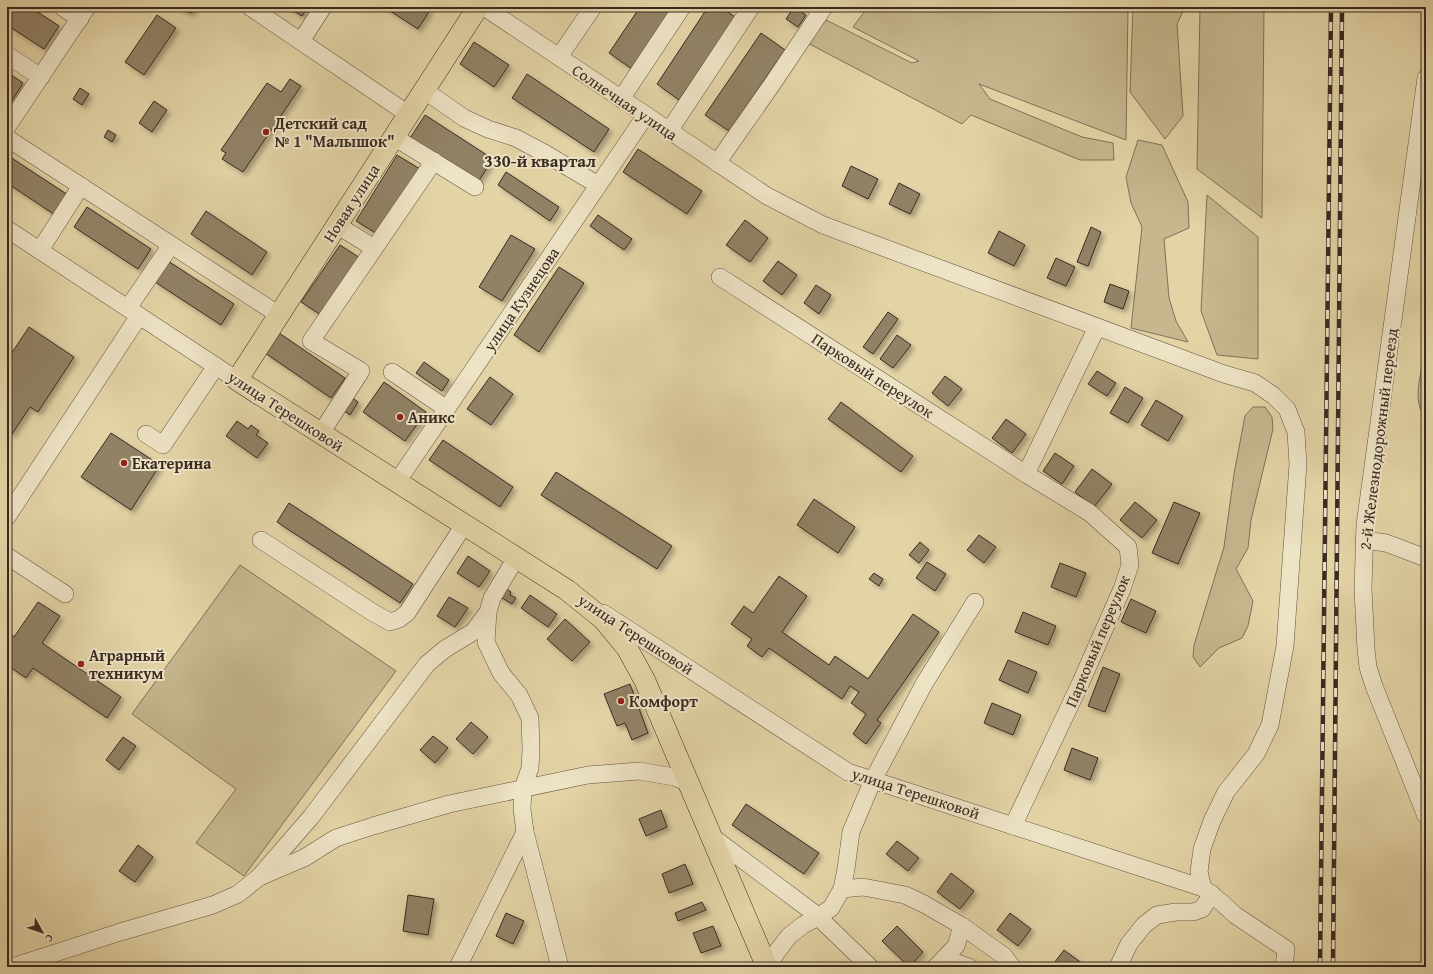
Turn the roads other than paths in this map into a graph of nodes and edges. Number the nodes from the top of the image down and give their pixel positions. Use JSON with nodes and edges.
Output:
{"nodes":[{"id":1,"x":62,"y":7,"type":"edge"},
{"id":2,"x":250,"y":7,"type":"edge"},
{"id":3,"x":323,"y":7,"type":"edge"},
{"id":4,"x":478,"y":7,"type":"edge"},
{"id":5,"x":484,"y":7,"type":"edge"},
{"id":6,"x":593,"y":7,"type":"edge"},
{"id":7,"x":682,"y":7,"type":"edge"},
{"id":8,"x":751,"y":7,"type":"edge"},
{"id":9,"x":824,"y":7,"type":"edge"},
{"id":10,"x":83,"y":13,"type":"edge"},
{"id":11,"x":301,"y":41,"type":"junction"},
{"id":12,"x":7,"y":55,"type":"edge"},
{"id":13,"x":559,"y":57,"type":"junction"},
{"id":14,"x":40,"y":77,"type":"junction"},
{"id":15,"x":1426,"y":78,"type":"edge"},
{"id":16,"x":424,"y":90,"type":"junction"},
{"id":17,"x":621,"y":99,"type":"junction"},
{"id":18,"x":408,"y":114,"type":"junction"},
{"id":19,"x":646,"y":115,"type":"junction"},
{"id":20,"x":7,"y":127,"type":"edge"},
{"id":21,"x":669,"y":131,"type":"junction"},
{"id":22,"x":394,"y":137,"type":"junction"},
{"id":23,"x":7,"y":138,"type":"edge"},
{"id":24,"x":434,"y":161,"type":"junction"},
{"id":25,"x":717,"y":163,"type":"junction"},
{"id":26,"x":598,"y":185,"type":"junction"},
{"id":27,"x":82,"y":186,"type":"junction"},
{"id":28,"x":475,"y":187,"type":"dead end"},
{"id":29,"x":337,"y":225,"type":"junction"},
{"id":30,"x":7,"y":228,"type":"edge"},
{"id":31,"x":171,"y":245,"type":"junction"},
{"id":32,"x":374,"y":248,"type":"junction"},
{"id":33,"x":40,"y":250,"type":"junction"},
{"id":34,"x":720,"y":277,"type":"dead end"},
{"id":35,"x":134,"y":312,"type":"junction"},
{"id":36,"x":279,"y":315,"type":"junction"},
{"id":37,"x":1097,"y":327,"type":"junction"},
{"id":38,"x":216,"y":366,"type":"junction"},
{"id":39,"x":392,"y":372,"type":"dead end"},
{"id":40,"x":237,"y":380,"type":"junction"},
{"id":41,"x":447,"y":409,"type":"junction"},
{"id":42,"x":321,"y":433,"type":"junction"},
{"id":43,"x":146,"y":434,"type":"dead end"},
{"id":44,"x":1026,"y":474,"type":"junction"},
{"id":45,"x":397,"y":482,"type":"junction"},
{"id":46,"x":7,"y":517,"type":"edge"},
{"id":47,"x":464,"y":525,"type":"junction"},
{"id":48,"x":261,"y":540,"type":"dead end"},
{"id":49,"x":1364,"y":540,"type":"junction"},
{"id":50,"x":7,"y":556,"type":"edge"},
{"id":51,"x":516,"y":558,"type":"junction"},
{"id":52,"x":1426,"y":558,"type":"edge"},
{"id":53,"x":567,"y":590,"type":"junction"},
{"id":54,"x":65,"y":594,"type":"dead end"},
{"id":55,"x":975,"y":602,"type":"dead end"},
{"id":56,"x":488,"y":612,"type":"junction"},
{"id":57,"x":873,"y":780,"type":"junction"},
{"id":58,"x":688,"y":782,"type":"junction"},
{"id":59,"x":523,"y":788,"type":"junction"},
{"id":60,"x":1426,"y":816,"type":"edge"},
{"id":61,"x":1013,"y":826,"type":"junction"},
{"id":62,"x":525,"y":832,"type":"junction"},
{"id":63,"x":711,"y":836,"type":"junction"},
{"id":64,"x":258,"y":878,"type":"junction"},
{"id":65,"x":842,"y":889,"type":"junction"},
{"id":66,"x":1208,"y":891,"type":"junction"},
{"id":67,"x":818,"y":917,"type":"junction"},
{"id":68,"x":962,"y":926,"type":"junction"},
{"id":69,"x":13,"y":967,"type":"edge"},
{"id":70,"x":458,"y":967,"type":"edge"},
{"id":71,"x":560,"y":967,"type":"edge"},
{"id":72,"x":767,"y":967,"type":"edge"},
{"id":73,"x":870,"y":967,"type":"edge"},
{"id":74,"x":936,"y":967,"type":"edge"},
{"id":75,"x":969,"y":967,"type":"edge"},
{"id":76,"x":1012,"y":967,"type":"edge"},
{"id":77,"x":1118,"y":967,"type":"edge"},
{"id":78,"x":1284,"y":967,"type":"edge"}],
"edges":[{"from":1,"to":10,"type":"street"},
{"from":2,"to":11,"type":"street"},
{"from":3,"to":11,"type":"street"},
{"from":4,"to":16,"type":"main road","name":"Новая улица"},
{"from":5,"to":13,"type":"street","name":"Солнечная улица"},
{"from":6,"to":13,"type":"street"},
{"from":7,"to":17,"type":"street"},
{"from":8,"to":21,"type":"street"},
{"from":9,"to":25,"type":"street"},
{"from":10,"to":14,"type":"street"},
{"from":11,"to":18,"type":"street"},
{"from":12,"to":14,"type":"street"},
{"from":13,"to":17,"type":"street","name":"Солнечная улица"},
{"from":14,"to":20,"type":"street"},
{"from":15,"to":49,"type":"street","name":"2-й Железнодорожный переезд"},
{"from":16,"to":18,"type":"main road","name":"Новая улица"},
{"from":16,"to":26,"type":"street"},
{"from":17,"to":19,"type":"street","name":"Солнечная улица"},
{"from":18,"to":22,"type":"main road","name":"Новая улица"},
{"from":19,"to":21,"type":"street","name":"Солнечная улица"},
{"from":19,"to":26,"type":"street","name":"улица Кузнецова"},
{"from":21,"to":25,"type":"street","name":"Солнечная улица"},
{"from":22,"to":24,"type":"street"},
{"from":22,"to":29,"type":"main road","name":"Новая улица"},
{"from":23,"to":27,"type":"street"},
{"from":24,"to":28,"type":"street"},
{"from":24,"to":32,"type":"street"},
{"from":25,"to":37,"type":"street","name":"Солнечная улица"},
{"from":26,"to":41,"type":"street","name":"улица Кузнецова"},
{"from":27,"to":31,"type":"street"},
{"from":27,"to":33,"type":"street"},
{"from":29,"to":32,"type":"street"},
{"from":29,"to":36,"type":"main road","name":"Новая улица"},
{"from":30,"to":33,"type":"street","name":"улица Терешковой"},
{"from":31,"to":35,"type":"street"},
{"from":31,"to":36,"type":"street"},
{"from":32,"to":42,"type":"street"},
{"from":33,"to":35,"type":"street","name":"улица Терешковой"},
{"from":34,"to":44,"type":"street","name":"Парковый переулок"},
{"from":35,"to":38,"type":"street","name":"улица Терешковой"},
{"from":35,"to":46,"type":"street"},
{"from":36,"to":40,"type":"main road","name":"Новая улица"},
{"from":37,"to":44,"type":"street"},
{"from":37,"to":66,"type":"street"},
{"from":38,"to":40,"type":"street","name":"улица Терешковой"},
{"from":38,"to":43,"type":"street"},
{"from":39,"to":41,"type":"street"},
{"from":40,"to":42,"type":"main road","name":"улица Терешковой"},
{"from":41,"to":45,"type":"street","name":"улица Кузнецова"},
{"from":42,"to":45,"type":"main road","name":"улица Терешковой"},
{"from":44,"to":61,"type":"street","name":"Парковый переулок"},
{"from":45,"to":47,"type":"main road","name":"улица Терешковой"},
{"from":47,"to":48,"type":"street"},
{"from":47,"to":51,"type":"main road","name":"улица Терешковой"},
{"from":49,"to":52,"type":"street"},
{"from":49,"to":60,"type":"street","name":"2-й Железнодорожный переезд"},
{"from":50,"to":54,"type":"street"},
{"from":51,"to":53,"type":"main road","name":"улица Терешковой"},
{"from":51,"to":56,"type":"street"},
{"from":53,"to":57,"type":"street","name":"улица Терешковой"},
{"from":53,"to":58,"type":"main road","name":"улица Терешковой"},
{"from":55,"to":57,"type":"street"},
{"from":56,"to":59,"type":"street"},
{"from":56,"to":64,"type":"street"},
{"from":57,"to":61,"type":"street","name":"улица Терешковой"},
{"from":57,"to":65,"type":"street"},
{"from":58,"to":59,"type":"street"},
{"from":58,"to":63,"type":"main road","name":"улица Терешковой"},
{"from":59,"to":62,"type":"street"},
{"from":59,"to":64,"type":"street"},
{"from":61,"to":66,"type":"street","name":"улица Терешковой"},
{"from":62,"to":70,"type":"street"},
{"from":62,"to":71,"type":"street"},
{"from":63,"to":67,"type":"street","name":"улица Терешковой"},
{"from":63,"to":72,"type":"main road","name":"улица Терешковой"},
{"from":64,"to":69,"type":"street"},
{"from":65,"to":67,"type":"street"},
{"from":65,"to":68,"type":"street"},
{"from":66,"to":77,"type":"street"},
{"from":66,"to":78,"type":"street","name":"улица Терешковой"},
{"from":67,"to":72,"type":"street"},
{"from":67,"to":73,"type":"street","name":"улица Терешковой"},
{"from":68,"to":74,"type":"street"},
{"from":68,"to":76,"type":"street"},
{"from":74,"to":75,"type":"street"}]}
